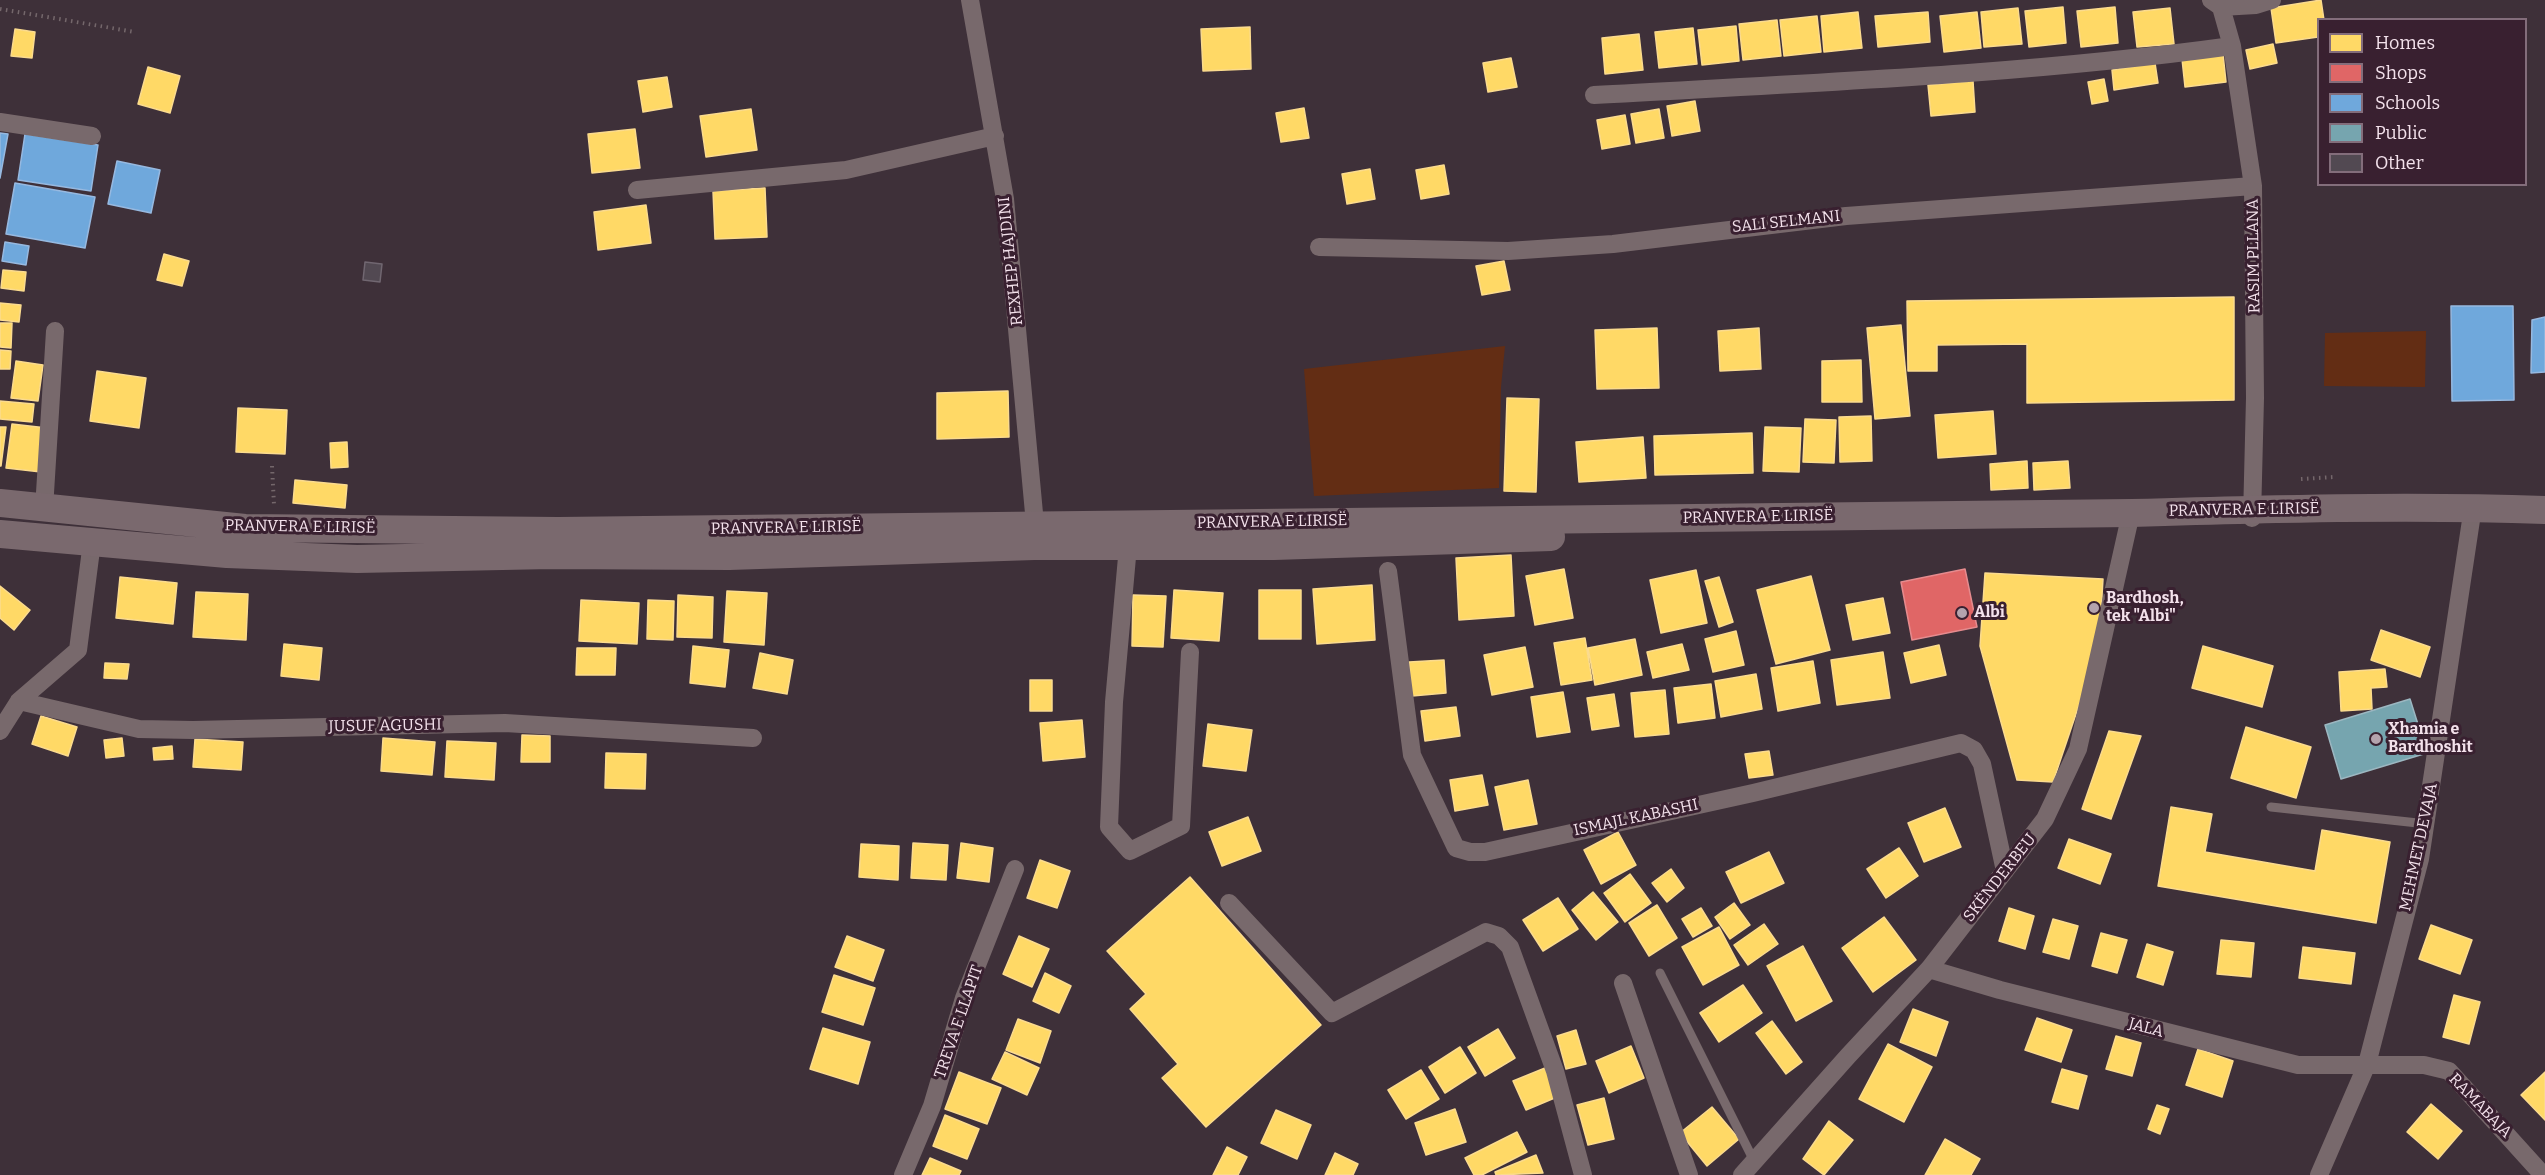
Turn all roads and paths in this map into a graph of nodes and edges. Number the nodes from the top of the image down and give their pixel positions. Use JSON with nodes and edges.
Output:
{"nodes":[{"id":1,"x":970,"y":0,"type":"edge"},
{"id":2,"x":2272,"y":0,"type":"edge"},
{"id":3,"x":2216,"y":4,"type":"edge"},
{"id":4,"x":0,"y":9,"type":"edge"},
{"id":5,"x":135,"y":32,"type":"dead end"},
{"id":6,"x":2232,"y":46,"type":"junction"},
{"id":7,"x":1594,"y":94,"type":"dead end"},
{"id":8,"x":0,"y":122,"type":"edge"},
{"id":9,"x":92,"y":136,"type":"dead end"},
{"id":10,"x":995,"y":136,"type":"junction"},
{"id":11,"x":2253,"y":186,"type":"junction"},
{"id":12,"x":637,"y":190,"type":"dead end"},
{"id":13,"x":1319,"y":247,"type":"dead end"},
{"id":14,"x":55,"y":331,"type":"dead end"},
{"id":15,"x":272,"y":466,"type":"dead end"},
{"id":16,"x":2334,"y":477,"type":"dead end"},
{"id":17,"x":2301,"y":479,"type":"dead end"},
{"id":18,"x":0,"y":503,"type":"edge"},
{"id":19,"x":45,"y":509,"type":"junction"},
{"id":20,"x":2545,"y":510,"type":"edge"},
{"id":21,"x":2473,"y":513,"type":"junction"},
{"id":22,"x":2252,"y":515,"type":"junction"},
{"id":23,"x":2130,"y":518,"type":"junction"},
{"id":24,"x":2545,"y":520,"type":"edge"},
{"id":25,"x":1035,"y":524,"type":"junction"},
{"id":26,"x":275,"y":527,"type":"junction"},
{"id":27,"x":0,"y":534,"type":"edge"},
{"id":28,"x":92,"y":542,"type":"junction"},
{"id":29,"x":1128,"y":546,"type":"junction"},
{"id":30,"x":1388,"y":571,"type":"dead end"},
{"id":31,"x":1190,"y":652,"type":"dead end"},
{"id":32,"x":19,"y":702,"type":"junction"},
{"id":33,"x":0,"y":731,"type":"edge"},
{"id":34,"x":753,"y":738,"type":"dead end"},
{"id":35,"x":2271,"y":807,"type":"dead end"},
{"id":36,"x":2427,"y":824,"type":"junction"},
{"id":37,"x":1015,"y":869,"type":"dead end"},
{"id":38,"x":2005,"y":871,"type":"junction"},
{"id":39,"x":1228,"y":903,"type":"dead end"},
{"id":40,"x":1929,"y":969,"type":"junction"},
{"id":41,"x":1660,"y":973,"type":"dead end"},
{"id":42,"x":1623,"y":983,"type":"dead end"},
{"id":43,"x":2367,"y":1064,"type":"junction"},
{"id":44,"x":1748,"y":1168,"type":"edge"},
{"id":45,"x":903,"y":1175,"type":"edge"},
{"id":46,"x":1583,"y":1175,"type":"edge"},
{"id":47,"x":1689,"y":1175,"type":"edge"},
{"id":48,"x":2319,"y":1175,"type":"edge"},
{"id":49,"x":2543,"y":1175,"type":"edge"}],
"edges":[{"from":1,"to":10,"type":"street","name":"REXHEP HAJDINI"},
{"from":2,"to":3,"type":"street"},
{"from":3,"to":6,"type":"street","name":"RASIM PLLANA"},
{"from":4,"to":5,"type":"path"},
{"from":6,"to":7,"type":"street"},
{"from":6,"to":11,"type":"street","name":"RASIM PLLANA"},
{"from":8,"to":9,"type":"street"},
{"from":10,"to":12,"type":"street"},
{"from":10,"to":25,"type":"street","name":"REXHEP HAJDINI"},
{"from":11,"to":13,"type":"street","name":"SALI SELMANI"},
{"from":11,"to":22,"type":"street","name":"RASIM PLLANA"},
{"from":14,"to":19,"type":"street"},
{"from":15,"to":26,"type":"path"},
{"from":16,"to":17,"type":"path"},
{"from":18,"to":19,"type":"main road","name":"PRANVERA E LIRISË"},
{"from":19,"to":26,"type":"main road","name":"PRANVERA E LIRISË"},
{"from":20,"to":21,"type":"main road","name":"PRANVERA E LIRISË"},
{"from":21,"to":22,"type":"main road","name":"PRANVERA E LIRISË"},
{"from":21,"to":24,"type":"main road","name":"PRANVERA E LIRISË"},
{"from":21,"to":36,"type":"street","name":"MEHMET DEVAJA"},
{"from":22,"to":23,"type":"main road","name":"PRANVERA E LIRISË"},
{"from":23,"to":25,"type":"main road","name":"PRANVERA E LIRISË"},
{"from":23,"to":29,"type":"main road","name":"PRANVERA E LIRISË"},
{"from":23,"to":38,"type":"street","name":"SKËNDERBEU"},
{"from":25,"to":26,"type":"main road","name":"PRANVERA E LIRISË"},
{"from":27,"to":28,"type":"main road","name":"PRANVERA E LIRISË"},
{"from":28,"to":29,"type":"main road","name":"PRANVERA E LIRISË"},
{"from":28,"to":32,"type":"street"},
{"from":29,"to":31,"type":"street"},
{"from":30,"to":38,"type":"street","name":"ISMAJL KABASHI"},
{"from":32,"to":33,"type":"street"},
{"from":32,"to":34,"type":"street","name":"JUSUF AGUSHI"},
{"from":35,"to":36,"type":"lane"},
{"from":36,"to":43,"type":"street","name":"MEHMET DEVAJA"},
{"from":37,"to":45,"type":"street","name":"TREVA E LLAPIT"},
{"from":38,"to":40,"type":"street","name":"SKËNDERBEU"},
{"from":39,"to":46,"type":"street"},
{"from":40,"to":43,"type":"street","name":"JALA"},
{"from":40,"to":44,"type":"street","name":"SKËNDERBEU"},
{"from":41,"to":44,"type":"lane"},
{"from":42,"to":47,"type":"street"},
{"from":43,"to":48,"type":"street","name":"MEHMET DEVAJA"},
{"from":43,"to":49,"type":"street","name":"RAMABAJA"}]}
